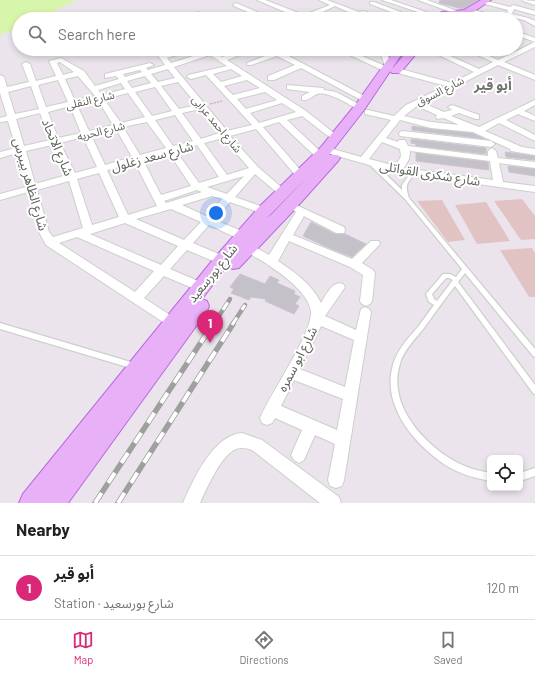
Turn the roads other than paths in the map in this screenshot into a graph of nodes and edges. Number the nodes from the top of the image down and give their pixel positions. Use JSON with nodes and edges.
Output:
{"nodes":[{"id":1,"x":260,"y":0,"type":"edge"},
{"id":2,"x":342,"y":0,"type":"edge"},
{"id":3,"x":380,"y":0,"type":"edge"},
{"id":4,"x":385,"y":0,"type":"edge"},
{"id":5,"x":421,"y":0,"type":"edge"},
{"id":6,"x":525,"y":0,"type":"edge"},
{"id":7,"x":320,"y":1,"type":"edge"},
{"id":8,"x":485,"y":1,"type":"edge"},
{"id":9,"x":439,"y":2,"type":"edge"},
{"id":10,"x":534,"y":2,"type":"edge"},
{"id":11,"x":372,"y":3,"type":"junction"},
{"id":12,"x":236,"y":5,"type":"dead end"},
{"id":13,"x":332,"y":5,"type":"junction"},
{"id":14,"x":513,"y":6,"type":"junction"},
{"id":15,"x":354,"y":10,"type":"junction"},
{"id":16,"x":252,"y":12,"type":"edge"},
{"id":17,"x":289,"y":12,"type":"edge"},
{"id":18,"x":317,"y":12,"type":"edge"},
{"id":19,"x":346,"y":12,"type":"edge"},
{"id":20,"x":357,"y":12,"type":"edge"},
{"id":21,"x":360,"y":12,"type":"edge"},
{"id":22,"x":397,"y":12,"type":"edge"},
{"id":23,"x":417,"y":12,"type":"edge"},
{"id":24,"x":433,"y":12,"type":"edge"},
{"id":25,"x":459,"y":12,"type":"edge"},
{"id":26,"x":466,"y":12,"type":"edge"},
{"id":27,"x":510,"y":12,"type":"edge"},
{"id":28,"x":529,"y":12,"type":"edge"},
{"id":29,"x":523,"y":18,"type":"edge"},
{"id":30,"x":532,"y":28,"type":"edge"},
{"id":31,"x":523,"y":33,"type":"edge"},
{"id":32,"x":523,"y":37,"type":"edge"},
{"id":33,"x":535,"y":43,"type":"edge"},
{"id":34,"x":523,"y":49,"type":"edge"},
{"id":35,"x":166,"y":56,"type":"edge"},
{"id":36,"x":206,"y":56,"type":"edge"},
{"id":37,"x":215,"y":56,"type":"edge"},
{"id":38,"x":232,"y":56,"type":"edge"},
{"id":39,"x":271,"y":56,"type":"edge"},
{"id":40,"x":284,"y":56,"type":"edge"},
{"id":41,"x":358,"y":56,"type":"edge"},
{"id":42,"x":385,"y":56,"type":"edge"},
{"id":43,"x":397,"y":56,"type":"edge"},
{"id":44,"x":407,"y":56,"type":"edge"},
{"id":45,"x":471,"y":56,"type":"edge"},
{"id":46,"x":473,"y":56,"type":"edge"},
{"id":47,"x":510,"y":56,"type":"edge"},
{"id":48,"x":162,"y":57,"type":"joint"},
{"id":49,"x":221,"y":60,"type":"junction"},
{"id":50,"x":497,"y":63,"type":"junction"},
{"id":51,"x":26,"y":64,"type":"dead end"},
{"id":52,"x":249,"y":64,"type":"dead end"},
{"id":53,"x":150,"y":65,"type":"dead end"},
{"id":54,"x":302,"y":66,"type":"junction"},
{"id":55,"x":141,"y":67,"type":"junction"},
{"id":56,"x":170,"y":67,"type":"junction"},
{"id":57,"x":232,"y":67,"type":"junction"},
{"id":58,"x":391,"y":69,"type":"junction"},
{"id":59,"x":285,"y":72,"type":"junction"},
{"id":60,"x":480,"y":72,"type":"junction"},
{"id":61,"x":501,"y":72,"type":"dead end"},
{"id":62,"x":526,"y":72,"type":"junction"},
{"id":63,"x":208,"y":73,"type":"junction"},
{"id":64,"x":81,"y":74,"type":"junction"},
{"id":65,"x":148,"y":74,"type":"junction"},
{"id":66,"x":108,"y":76,"type":"dead end"},
{"id":67,"x":0,"y":77,"type":"edge"},
{"id":68,"x":120,"y":77,"type":"junction"},
{"id":69,"x":191,"y":77,"type":"dead end"},
{"id":70,"x":248,"y":77,"type":"junction"},
{"id":71,"x":60,"y":78,"type":"junction"},
{"id":72,"x":271,"y":78,"type":"dead end"},
{"id":73,"x":535,"y":78,"type":"edge"},
{"id":74,"x":180,"y":79,"type":"junction"},
{"id":75,"x":33,"y":84,"type":"junction"},
{"id":76,"x":157,"y":85,"type":"junction"},
{"id":77,"x":219,"y":85,"type":"junction"},
{"id":78,"x":452,"y":86,"type":"junction"},
{"id":79,"x":95,"y":89,"type":"junction"},
{"id":80,"x":267,"y":89,"type":"junction"},
{"id":81,"x":2,"y":90,"type":"edge"},
{"id":82,"x":320,"y":90,"type":"junction"},
{"id":83,"x":130,"y":91,"type":"junction"},
{"id":84,"x":100,"y":98,"type":"junction"},
{"id":85,"x":305,"y":98,"type":"dead end"},
{"id":86,"x":229,"y":99,"type":"junction"},
{"id":87,"x":284,"y":100,"type":"junction"},
{"id":88,"x":417,"y":103,"type":"junction"},
{"id":89,"x":534,"y":103,"type":"edge"},
{"id":90,"x":72,"y":104,"type":"junction"},
{"id":91,"x":202,"y":106,"type":"junction"},
{"id":92,"x":365,"y":106,"type":"junction"},
{"id":93,"x":43,"y":110,"type":"junction"},
{"id":94,"x":518,"y":111,"type":"junction"},
{"id":95,"x":177,"y":112,"type":"junction"},
{"id":96,"x":244,"y":112,"type":"junction"},
{"id":97,"x":303,"y":113,"type":"junction"},
{"id":98,"x":445,"y":116,"type":"junction"},
{"id":99,"x":11,"y":117,"type":"junction"},
{"id":100,"x":476,"y":117,"type":"dead end"},
{"id":101,"x":397,"y":118,"type":"junction"},
{"id":102,"x":149,"y":119,"type":"junction"},
{"id":103,"x":281,"y":119,"type":"junction"},
{"id":104,"x":535,"y":119,"type":"edge"},
{"id":105,"x":0,"y":120,"type":"edge"},
{"id":106,"x":408,"y":120,"type":"junction"},
{"id":107,"x":499,"y":120,"type":"junction"},
{"id":108,"x":425,"y":124,"type":"junction"},
{"id":109,"x":118,"y":126,"type":"junction"},
{"id":110,"x":258,"y":126,"type":"junction"},
{"id":111,"x":535,"y":128,"type":"edge"},
{"id":112,"x":476,"y":130,"type":"junction"},
{"id":113,"x":525,"y":133,"type":"junction"},
{"id":114,"x":86,"y":134,"type":"junction"},
{"id":115,"x":403,"y":134,"type":"junction"},
{"id":116,"x":225,"y":136,"type":"junction"},
{"id":117,"x":535,"y":138,"type":"edge"},
{"id":118,"x":380,"y":139,"type":"junction"},
{"id":119,"x":55,"y":142,"type":"junction"},
{"id":120,"x":490,"y":142,"type":"junction"},
{"id":121,"x":199,"y":143,"type":"junction"},
{"id":122,"x":506,"y":143,"type":"junction"},
{"id":123,"x":406,"y":148,"type":"junction"},
{"id":124,"x":330,"y":149,"type":"junction"},
{"id":125,"x":21,"y":150,"type":"junction"},
{"id":126,"x":171,"y":150,"type":"junction"},
{"id":127,"x":520,"y":150,"type":"junction"},
{"id":128,"x":535,"y":152,"type":"edge"},
{"id":129,"x":0,"y":155,"type":"edge"},
{"id":130,"x":139,"y":159,"type":"junction"},
{"id":131,"x":494,"y":159,"type":"junction"},
{"id":132,"x":367,"y":162,"type":"junction"},
{"id":133,"x":535,"y":165,"type":"edge"},
{"id":134,"x":102,"y":169,"type":"junction"},
{"id":135,"x":255,"y":169,"type":"junction"},
{"id":136,"x":398,"y":170,"type":"junction"},
{"id":137,"x":414,"y":172,"type":"junction"},
{"id":138,"x":300,"y":175,"type":"junction"},
{"id":139,"x":72,"y":177,"type":"junction"},
{"id":140,"x":225,"y":178,"type":"junction"},
{"id":141,"x":499,"y":184,"type":"junction"},
{"id":142,"x":197,"y":187,"type":"junction"},
{"id":143,"x":31,"y":188,"type":"junction"},
{"id":144,"x":535,"y":189,"type":"edge"},
{"id":145,"x":211,"y":193,"type":"junction"},
{"id":146,"x":0,"y":197,"type":"edge"},
{"id":147,"x":228,"y":198,"type":"junction"},
{"id":148,"x":407,"y":198,"type":"junction"},
{"id":149,"x":292,"y":203,"type":"junction"},
{"id":150,"x":165,"y":204,"type":"junction"},
{"id":151,"x":265,"y":211,"type":"junction"},
{"id":152,"x":125,"y":219,"type":"junction"},
{"id":153,"x":207,"y":221,"type":"junction"},
{"id":154,"x":340,"y":230,"type":"dead end"},
{"id":155,"x":84,"y":232,"type":"junction"},
{"id":156,"x":286,"y":236,"type":"junction"},
{"id":157,"x":50,"y":242,"type":"junction"},
{"id":158,"x":242,"y":242,"type":"junction"},
{"id":159,"x":186,"y":244,"type":"junction"},
{"id":160,"x":375,"y":244,"type":"dead end"},
{"id":161,"x":227,"y":262,"type":"junction"},
{"id":162,"x":271,"y":262,"type":"junction"},
{"id":163,"x":354,"y":264,"type":"junction"},
{"id":164,"x":465,"y":269,"type":"junction"},
{"id":165,"x":162,"y":270,"type":"junction"},
{"id":166,"x":456,"y":281,"type":"junction"},
{"id":167,"x":201,"y":287,"type":"junction"},
{"id":168,"x":339,"y":287,"type":"dead end"},
{"id":169,"x":136,"y":299,"type":"junction"},
{"id":170,"x":438,"y":304,"type":"junction"},
{"id":171,"x":317,"y":318,"type":"junction"},
{"id":172,"x":172,"y":323,"type":"junction"},
{"id":173,"x":0,"y":326,"type":"edge"},
{"id":174,"x":361,"y":338,"type":"junction"},
{"id":175,"x":535,"y":354,"type":"edge"},
{"id":176,"x":144,"y":369,"type":"junction"},
{"id":177,"x":291,"y":372,"type":"junction"},
{"id":178,"x":535,"y":391,"type":"edge"},
{"id":179,"x":351,"y":396,"type":"junction"},
{"id":180,"x":311,"y":426,"type":"junction"},
{"id":181,"x":343,"y":440,"type":"junction"},
{"id":182,"x":300,"y":455,"type":"dead end"},
{"id":183,"x":535,"y":472,"type":"edge"},
{"id":184,"x":487,"y":476,"type":"edge"},
{"id":185,"x":523,"y":476,"type":"edge"},
{"id":186,"x":336,"y":480,"type":"dead end"},
{"id":187,"x":32,"y":503,"type":"edge"},
{"id":188,"x":53,"y":503,"type":"edge"},
{"id":189,"x":191,"y":503,"type":"edge"},
{"id":190,"x":333,"y":503,"type":"edge"}],
"edges":[{"from":1,"to":17,"type":"street"},
{"from":2,"to":13,"type":"street"},
{"from":3,"to":11,"type":"street"},
{"from":4,"to":23,"type":"street"},
{"from":5,"to":9,"type":"street"},
{"from":6,"to":10,"type":"street"},
{"from":7,"to":13,"type":"street"},
{"from":8,"to":14,"type":"street"},
{"from":8,"to":26,"type":"main road"},
{"from":9,"to":24,"type":"street"},
{"from":9,"to":25,"type":"street"},
{"from":11,"to":15,"type":"street"},
{"from":11,"to":22,"type":"street"},
{"from":12,"to":16,"type":"street"},
{"from":13,"to":15,"type":"street"},
{"from":13,"to":18,"type":"street"},
{"from":13,"to":19,"type":"street"},
{"from":14,"to":27,"type":"street"},
{"from":14,"to":28,"type":"street"},
{"from":15,"to":20,"type":"street"},
{"from":15,"to":21,"type":"street"},
{"from":29,"to":30,"type":"street"},
{"from":30,"to":31,"type":"street"},
{"from":32,"to":33,"type":"street"},
{"from":33,"to":34,"type":"street","name":"شارع السوق"},
{"from":35,"to":48,"type":"street"},
{"from":36,"to":56,"type":"street"},
{"from":37,"to":49,"type":"street"},
{"from":38,"to":49,"type":"street"},
{"from":39,"to":52,"type":"street"},
{"from":40,"to":54,"type":"street"},
{"from":41,"to":58,"type":"street"},
{"from":42,"to":58,"type":"street"},
{"from":43,"to":58,"type":"main road","name":"شارع بورسعيد"},
{"from":44,"to":58,"type":"main road","name":"شارع بورسعيد"},
{"from":45,"to":60,"type":"street"},
{"from":46,"to":50,"type":"street"},
{"from":47,"to":50,"type":"street","name":"شارع السوق"},
{"from":48,"to":56,"type":"street","name":"شارع احمد عرابى"},
{"from":49,"to":57,"type":"street"},
{"from":50,"to":60,"type":"street","name":"شارع السوق"},
{"from":50,"to":62,"type":"street"},
{"from":51,"to":75,"type":"street","name":"شارع الاتحاد"},
{"from":53,"to":55,"type":"street"},
{"from":54,"to":59,"type":"street"},
{"from":54,"to":92,"type":"street"},
{"from":55,"to":65,"type":"street"},
{"from":55,"to":68,"type":"street"},
{"from":56,"to":65,"type":"street"},
{"from":56,"to":74,"type":"street","name":"شارع احمد عرابى"},
{"from":57,"to":63,"type":"street"},
{"from":57,"to":70,"type":"street"},
{"from":58,"to":78,"type":"street"},
{"from":58,"to":92,"type":"main road","name":"شارع بورسعيد"},
{"from":59,"to":72,"type":"street"},
{"from":59,"to":82,"type":"street"},
{"from":60,"to":78,"type":"street","name":"شارع السوق"},
{"from":61,"to":62,"type":"street"},
{"from":62,"to":73,"type":"street"},
{"from":63,"to":69,"type":"street"},
{"from":63,"to":77,"type":"street"},
{"from":64,"to":71,"type":"street"},
{"from":64,"to":71,"type":"street"},
{"from":64,"to":79,"type":"street"},
{"from":65,"to":68,"type":"street"},
{"from":65,"to":76,"type":"street"},
{"from":66,"to":68,"type":"street"},
{"from":67,"to":81,"type":"street","name":"شارع الظاهر بيبرس"},
{"from":68,"to":79,"type":"street"},
{"from":68,"to":83,"type":"street"},
{"from":70,"to":77,"type":"street"},
{"from":70,"to":80,"type":"street"},
{"from":71,"to":75,"type":"street"},
{"from":71,"to":90,"type":"street"},
{"from":74,"to":76,"type":"street","name":"شارع النقلى"},
{"from":74,"to":91,"type":"street","name":"شارع احمد عرابى"},
{"from":75,"to":81,"type":"street"},
{"from":75,"to":93,"type":"street","name":"شارع الاتحاد"},
{"from":76,"to":83,"type":"street","name":"شارع النقلى"},
{"from":76,"to":95,"type":"street"},
{"from":77,"to":86,"type":"street"},
{"from":78,"to":88,"type":"street","name":"شارع السوق"},
{"from":79,"to":84,"type":"street"},
{"from":80,"to":86,"type":"street"},
{"from":80,"to":87,"type":"street"},
{"from":81,"to":99,"type":"street","name":"شارع الظاهر بيبرس"},
{"from":82,"to":85,"type":"street"},
{"from":82,"to":92,"type":"street"},
{"from":83,"to":84,"type":"street","name":"شارع النقلى"},
{"from":83,"to":102,"type":"street"},
{"from":84,"to":90,"type":"street","name":"شارع النقلى"},
{"from":84,"to":109,"type":"street"},
{"from":86,"to":96,"type":"street"},
{"from":87,"to":96,"type":"street"},
{"from":87,"to":97,"type":"street"},
{"from":88,"to":98,"type":"street"},
{"from":88,"to":101,"type":"street","name":"شارع السوق"},
{"from":89,"to":94,"type":"street"},
{"from":90,"to":93,"type":"street","name":"شارع النقلى"},
{"from":90,"to":114,"type":"street"},
{"from":91,"to":95,"type":"street","name":"شارع الحريه"},
{"from":91,"to":116,"type":"street","name":"شارع احمد عرابى"},
{"from":92,"to":101,"type":"street"},
{"from":92,"to":124,"type":"main road","name":"شارع بورسعيد"},
{"from":93,"to":99,"type":"street","name":"شارع النقلى"},
{"from":93,"to":119,"type":"street","name":"شارع الاتحاد"},
{"from":94,"to":104,"type":"street"},
{"from":94,"to":107,"type":"street"},
{"from":95,"to":102,"type":"street","name":"شارع الحريه"},
{"from":95,"to":121,"type":"street"},
{"from":96,"to":110,"type":"street"},
{"from":97,"to":103,"type":"street","name":"شارع سعد زغلول"},
{"from":97,"to":124,"type":"street"},
{"from":98,"to":100,"type":"street"},
{"from":98,"to":108,"type":"street"},
{"from":98,"to":112,"type":"street"},
{"from":99,"to":105,"type":"street","name":"شارع النقلى"},
{"from":99,"to":125,"type":"street","name":"شارع الظاهر بيبرس"},
{"from":101,"to":106,"type":"street"},
{"from":101,"to":118,"type":"street","name":"شارع السوق"},
{"from":102,"to":109,"type":"street","name":"شارع الحريه"},
{"from":102,"to":126,"type":"street"},
{"from":103,"to":110,"type":"street","name":"شارع سعد زغلول"},
{"from":103,"to":124,"type":"street"},
{"from":106,"to":108,"type":"street"},
{"from":106,"to":115,"type":"street"},
{"from":107,"to":112,"type":"street"},
{"from":107,"to":113,"type":"street"},
{"from":108,"to":112,"type":"street"},
{"from":109,"to":114,"type":"street","name":"شارع الحريه"},
{"from":109,"to":130,"type":"street"},
{"from":110,"to":116,"type":"street","name":"شارع سعد زغلول"},
{"from":110,"to":138,"type":"street"},
{"from":111,"to":113,"type":"street"},
{"from":112,"to":120,"type":"street"},
{"from":113,"to":117,"type":"street"},
{"from":113,"to":122,"type":"street"},
{"from":114,"to":119,"type":"street","name":"شارع الحريه"},
{"from":114,"to":134,"type":"street"},
{"from":115,"to":120,"type":"street"},
{"from":115,"to":123,"type":"street"},
{"from":116,"to":121,"type":"street","name":"شارع سعد زغلول"},
{"from":116,"to":135,"type":"street","name":"شارع احمد عرابى"},
{"from":118,"to":123,"type":"street"},
{"from":118,"to":132,"type":"street","name":"شارع السوق"},
{"from":119,"to":125,"type":"street","name":"شارع الحريه"},
{"from":119,"to":139,"type":"street","name":"شارع الاتحاد"},
{"from":120,"to":122,"type":"street"},
{"from":120,"to":127,"type":"street"},
{"from":120,"to":131,"type":"street"},
{"from":121,"to":126,"type":"street","name":"شارع سعد زغلول"},
{"from":121,"to":140,"type":"street"},
{"from":122,"to":127,"type":"street"},
{"from":123,"to":131,"type":"street"},
{"from":123,"to":136,"type":"street"},
{"from":124,"to":132,"type":"street","name":"شارع شكرى القواتلى"},
{"from":124,"to":138,"type":"main road","name":"شارع بورسعيد"},
{"from":124,"to":149,"type":"main road","name":"شارع بورسعيد"},
{"from":125,"to":129,"type":"street","name":"شارع الحريه"},
{"from":125,"to":143,"type":"street","name":"شارع الظاهر بيبرس"},
{"from":126,"to":130,"type":"street","name":"شارع سعد زغلول"},
{"from":126,"to":142,"type":"street"},
{"from":127,"to":128,"type":"street"},
{"from":130,"to":134,"type":"street","name":"شارع سعد زغلول"},
{"from":130,"to":150,"type":"street"},
{"from":131,"to":133,"type":"street"},
{"from":131,"to":141,"type":"street"},
{"from":132,"to":136,"type":"street","name":"شارع شكرى القواتلى"},
{"from":132,"to":148,"type":"lane"},
{"from":134,"to":139,"type":"street","name":"شارع سعد زغلول"},
{"from":134,"to":152,"type":"street"},
{"from":135,"to":140,"type":"street"},
{"from":135,"to":147,"type":"street"},
{"from":135,"to":149,"type":"street","name":"شارع احمد عرابى"},
{"from":136,"to":137,"type":"street","name":"شارع شكرى القواتلى"},
{"from":137,"to":141,"type":"street","name":"شارع شكرى القواتلى"},
{"from":137,"to":148,"type":"lane"},
{"from":138,"to":149,"type":"main road","name":"شارع بورسعيد"},
{"from":139,"to":143,"type":"street","name":"شارع سعد زغلول"},
{"from":139,"to":155,"type":"street","name":"شارع الاتحاد"},
{"from":140,"to":142,"type":"street"},
{"from":141,"to":144,"type":"street","name":"شارع شكرى القواتلى"},
{"from":142,"to":145,"type":"street"},
{"from":142,"to":150,"type":"street"},
{"from":143,"to":146,"type":"street","name":"شارع سعد زغلول"},
{"from":143,"to":157,"type":"street","name":"شارع الظاهر بيبرس"},
{"from":145,"to":147,"type":"street"},
{"from":145,"to":150,"type":"street"},
{"from":147,"to":151,"type":"street"},
{"from":147,"to":153,"type":"street"},
{"from":148,"to":164,"type":"lane"},
{"from":149,"to":151,"type":"main road","name":"شارع بورسعيد"},
{"from":149,"to":154,"type":"street","name":"شارع احمد عرابى"},
{"from":149,"to":156,"type":"street"},
{"from":149,"to":158,"type":"main road","name":"شارع بورسعيد"},
{"from":150,"to":152,"type":"street"},
{"from":150,"to":153,"type":"street","name":"شارع ابو سمره"},
{"from":151,"to":158,"type":"main road","name":"شارع بورسعيد"},
{"from":152,"to":155,"type":"street"},
{"from":152,"to":159,"type":"street"},
{"from":153,"to":158,"type":"street","name":"شارع ابو سمره"},
{"from":153,"to":159,"type":"street"},
{"from":155,"to":157,"type":"street"},
{"from":155,"to":165,"type":"street"},
{"from":156,"to":162,"type":"street"},
{"from":156,"to":163,"type":"street"},
{"from":157,"to":169,"type":"street","name":"شارع الظاهر بيبرس"},
{"from":158,"to":161,"type":"main road","name":"شارع بورسعيد"},
{"from":158,"to":162,"type":"street","name":"شارع ابو سمره"},
{"from":159,"to":161,"type":"street"},
{"from":159,"to":165,"type":"street"},
{"from":160,"to":163,"type":"street"},
{"from":161,"to":167,"type":"main road","name":"شارع بورسعيد"},
{"from":161,"to":176,"type":"main road","name":"شارع بورسعيد"},
{"from":162,"to":171,"type":"street","name":"شارع ابو سمره"},
{"from":163,"to":174,"type":"street"},
{"from":164,"to":166,"type":"lane"},
{"from":164,"to":175,"type":"lane"},
{"from":165,"to":167,"type":"street"},
{"from":165,"to":169,"type":"street"},
{"from":166,"to":170,"type":"lane"},
{"from":166,"to":170,"type":"lane"},
{"from":166,"to":178,"type":"lane"},
{"from":167,"to":172,"type":"main road","name":"شارع بورسعيد"},
{"from":168,"to":171,"type":"street"},
{"from":169,"to":172,"type":"street","name":"شارع الظاهر بيبرس"},
{"from":170,"to":184,"type":"lane"},
{"from":171,"to":174,"type":"street"},
{"from":171,"to":177,"type":"street","name":"شارع ابو سمره"},
{"from":172,"to":176,"type":"main road","name":"شارع بورسعيد"},
{"from":173,"to":176,"type":"lane"},
{"from":174,"to":179,"type":"street"},
{"from":176,"to":187,"type":"main road","name":"شارع بورسعيد"},
{"from":176,"to":188,"type":"main road","name":"شارع بورسعيد"},
{"from":177,"to":179,"type":"street"},
{"from":177,"to":180,"type":"street","name":"شارع ابو سمره"},
{"from":179,"to":181,"type":"street"},
{"from":180,"to":181,"type":"street"},
{"from":180,"to":182,"type":"street"},
{"from":181,"to":186,"type":"street"},
{"from":183,"to":185,"type":"lane"},
{"from":189,"to":190,"type":"street"}]}
